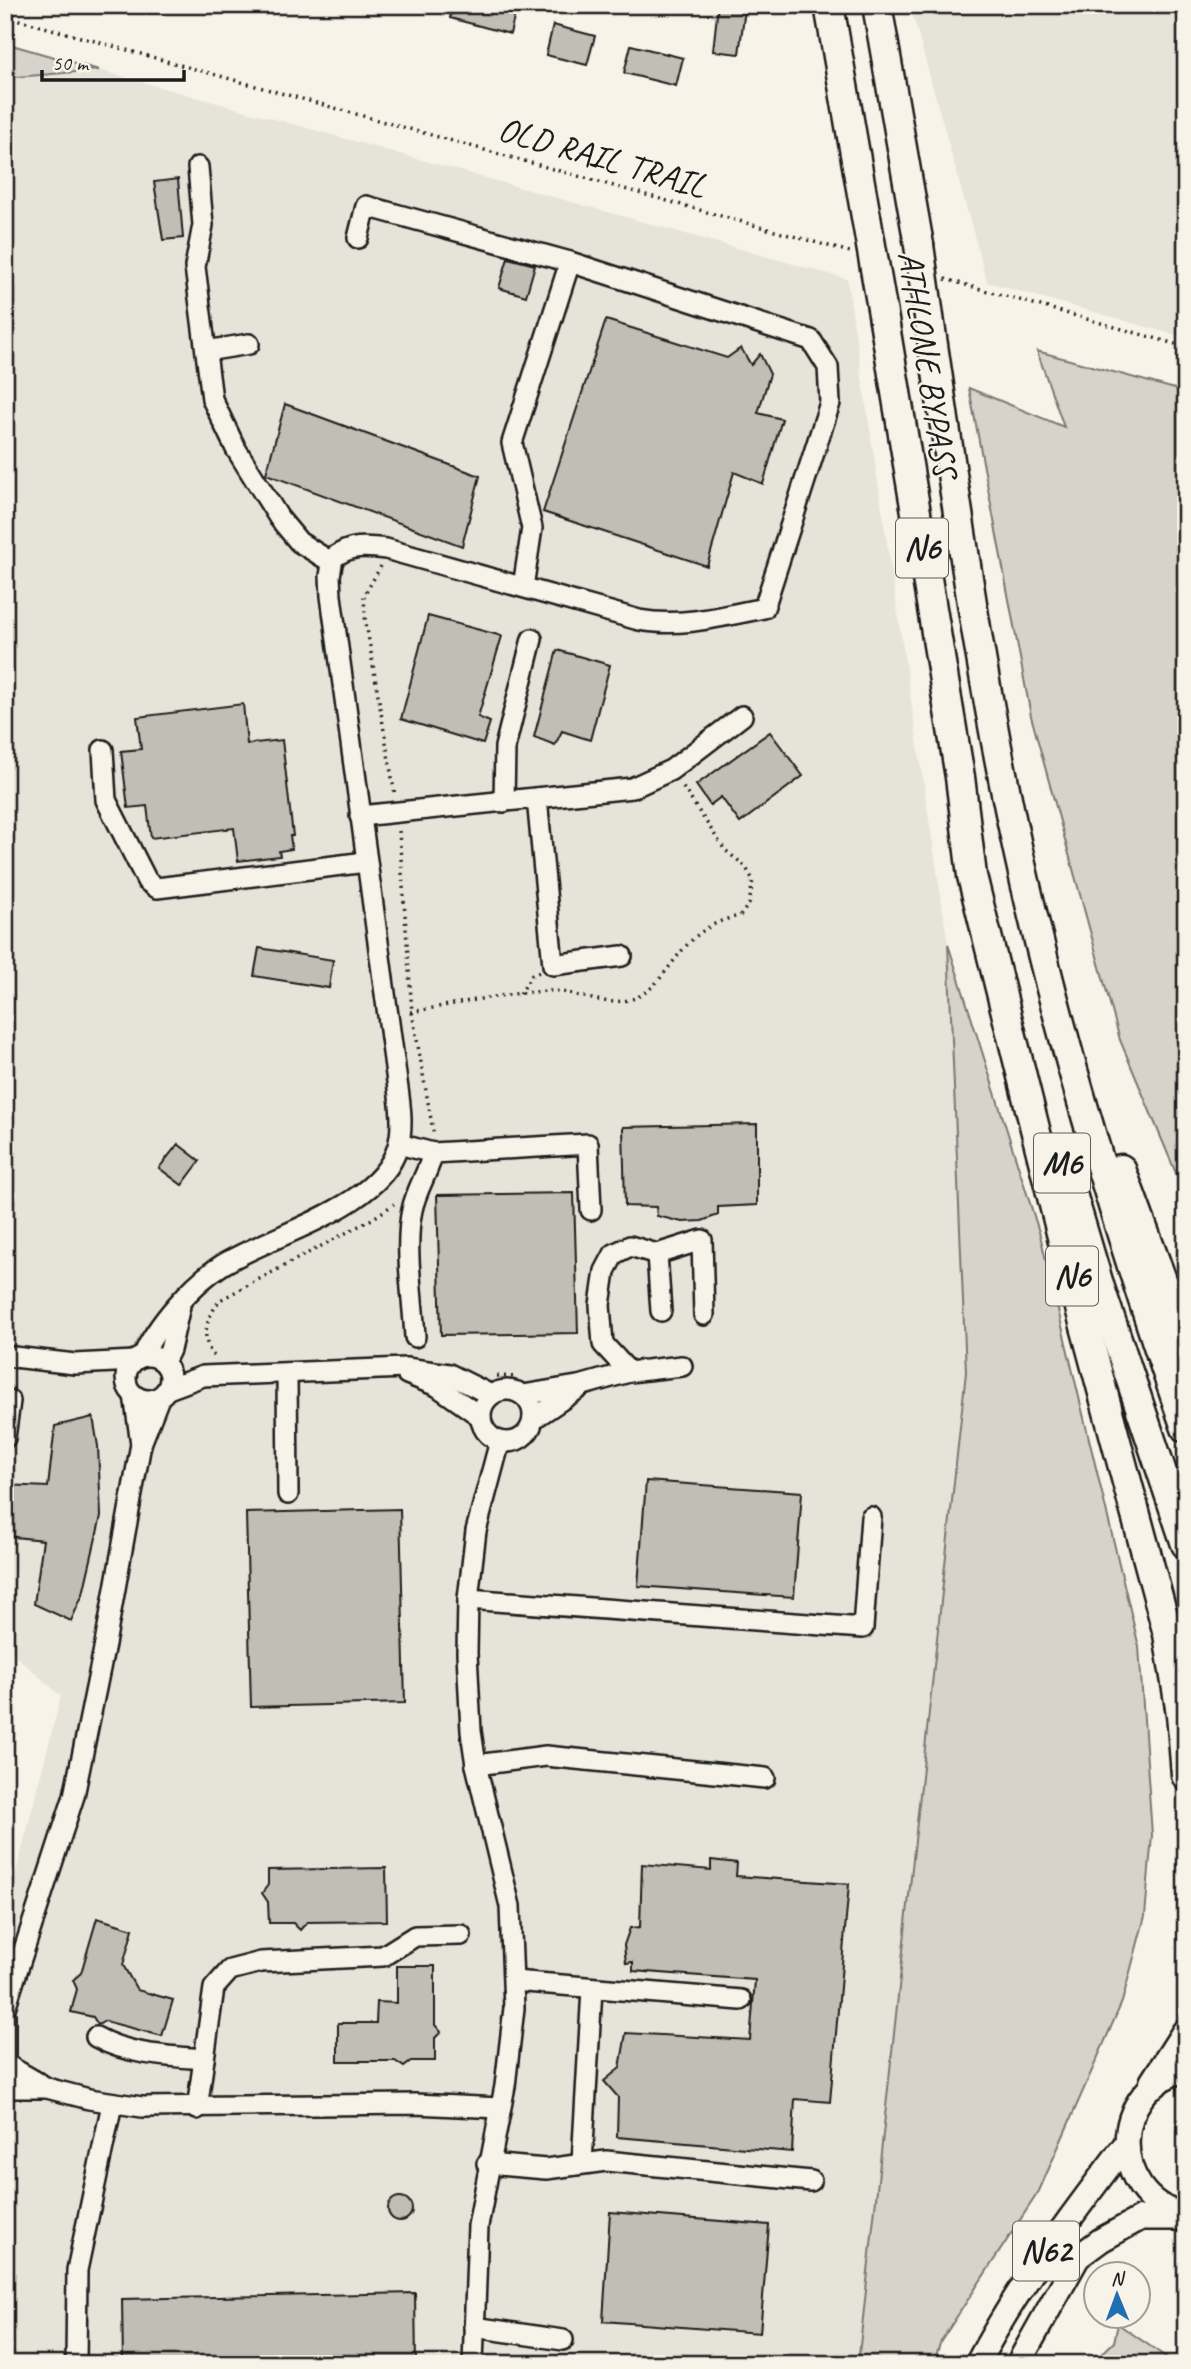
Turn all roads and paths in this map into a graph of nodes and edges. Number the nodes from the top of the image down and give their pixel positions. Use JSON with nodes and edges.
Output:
{"nodes":[{"id":1,"x":829,"y":5,"type":"edge"},
{"id":2,"x":877,"y":5,"type":"edge"},
{"id":3,"x":5,"y":16,"type":"edge"},
{"id":4,"x":198,"y":167,"type":"dead end"},
{"id":5,"x":358,"y":238,"type":"dead end"},
{"id":6,"x":851,"y":252,"type":"dead end"},
{"id":7,"x":570,"y":262,"type":"junction"},
{"id":8,"x":940,"y":278,"type":"dead end"},
{"id":9,"x":249,"y":344,"type":"dead end"},
{"id":10,"x":1186,"y":347,"type":"edge"},
{"id":11,"x":206,"y":351,"type":"junction"},
{"id":12,"x":394,"y":551,"type":"junction"},
{"id":13,"x":331,"y":562,"type":"junction"},
{"id":14,"x":523,"y":587,"type":"junction"},
{"id":15,"x":532,"y":639,"type":"dead end"},
{"id":16,"x":743,"y":716,"type":"dead end"},
{"id":17,"x":103,"y":750,"type":"dead end"},
{"id":18,"x":1001,"y":767,"type":"junction"},
{"id":19,"x":960,"y":777,"type":"junction"},
{"id":20,"x":537,"y":798,"type":"junction"},
{"id":21,"x":504,"y":802,"type":"junction"},
{"id":22,"x":397,"y":813,"type":"junction"},
{"id":23,"x":360,"y":816,"type":"junction"},
{"id":24,"x":366,"y":862,"type":"junction"},
{"id":25,"x":622,"y":957,"type":"dead end"},
{"id":26,"x":553,"y":965,"type":"junction"},
{"id":27,"x":520,"y":994,"type":"dead end"},
{"id":28,"x":399,"y":1144,"type":"junction"},
{"id":29,"x":433,"y":1153,"type":"junction"},
{"id":30,"x":400,"y":1198,"type":"dead end"},
{"id":31,"x":591,"y":1210,"type":"dead end"},
{"id":32,"x":657,"y":1254,"type":"junction"},
{"id":33,"x":180,"y":1305,"type":"junction"},
{"id":34,"x":661,"y":1311,"type":"dead end"},
{"id":35,"x":704,"y":1315,"type":"dead end"},
{"id":36,"x":415,"y":1337,"type":"dead end"},
{"id":37,"x":1186,"y":1345,"type":"edge"},
{"id":38,"x":5,"y":1356,"type":"edge"},
{"id":39,"x":138,"y":1359,"type":"junction"},
{"id":40,"x":218,"y":1360,"type":"dead end"},
{"id":41,"x":75,"y":1364,"type":"junction"},
{"id":42,"x":165,"y":1364,"type":"junction"},
{"id":43,"x":682,"y":1366,"type":"dead end"},
{"id":44,"x":392,"y":1370,"type":"junction"},
{"id":45,"x":629,"y":1372,"type":"junction"},
{"id":46,"x":287,"y":1373,"type":"junction"},
{"id":47,"x":491,"y":1375,"type":"dead end"},
{"id":48,"x":203,"y":1376,"type":"junction"},
{"id":49,"x":583,"y":1385,"type":"junction"},
{"id":50,"x":522,"y":1386,"type":"junction"},
{"id":51,"x":130,"y":1390,"type":"junction"},
{"id":52,"x":163,"y":1394,"type":"junction"},
{"id":53,"x":491,"y":1395,"type":"junction"},
{"id":54,"x":10,"y":1401,"type":"dead end"},
{"id":55,"x":481,"y":1417,"type":"junction"},
{"id":56,"x":533,"y":1419,"type":"junction"},
{"id":57,"x":1186,"y":1428,"type":"edge"},
{"id":58,"x":5,"y":1438,"type":"edge"},
{"id":59,"x":500,"y":1441,"type":"junction"},
{"id":60,"x":141,"y":1444,"type":"junction"},
{"id":61,"x":288,"y":1494,"type":"dead end"},
{"id":62,"x":872,"y":1517,"type":"dead end"},
{"id":63,"x":1186,"y":1544,"type":"edge"},
{"id":64,"x":468,"y":1599,"type":"junction"},
{"id":65,"x":476,"y":1765,"type":"junction"},
{"id":66,"x":1186,"y":1775,"type":"edge"},
{"id":67,"x":765,"y":1777,"type":"dead end"},
{"id":68,"x":461,"y":1935,"type":"dead end"},
{"id":69,"x":514,"y":1981,"type":"junction"},
{"id":70,"x":592,"y":1989,"type":"junction"},
{"id":71,"x":741,"y":2000,"type":"dead end"},
{"id":72,"x":5,"y":2008,"type":"edge"},
{"id":73,"x":5,"y":2015,"type":"edge"},
{"id":74,"x":1186,"y":2033,"type":"edge"},
{"id":75,"x":96,"y":2037,"type":"dead end"},
{"id":76,"x":204,"y":2059,"type":"junction"},
{"id":77,"x":6,"y":2070,"type":"edge"},
{"id":78,"x":1186,"y":2070,"type":"edge"},
{"id":79,"x":1154,"y":2083,"type":"junction"},
{"id":80,"x":112,"y":2104,"type":"junction"},
{"id":81,"x":500,"y":2108,"type":"junction"},
{"id":82,"x":197,"y":2109,"type":"junction"},
{"id":83,"x":1125,"y":2146,"type":"junction"},
{"id":84,"x":582,"y":2163,"type":"junction"},
{"id":85,"x":487,"y":2164,"type":"junction"},
{"id":86,"x":811,"y":2181,"type":"dead end"},
{"id":87,"x":1186,"y":2217,"type":"edge"},
{"id":88,"x":474,"y":2328,"type":"junction"},
{"id":89,"x":563,"y":2340,"type":"dead end"},
{"id":90,"x":76,"y":2364,"type":"edge"},
{"id":91,"x":473,"y":2364,"type":"edge"},
{"id":92,"x":977,"y":2364,"type":"edge"},
{"id":93,"x":1018,"y":2364,"type":"edge"}],
"edges":[{"from":1,"to":19,"type":"highway","name":"ATHLONE BYPASS","number":"N6","bridge":true},
{"from":2,"to":18,"type":"highway","name":"ATHLONE BYPASS","number":"N6","bridge":true},
{"from":3,"to":6,"type":"path","name":"OLD RAIL TRAIL"},
{"from":4,"to":11,"type":"street"},
{"from":5,"to":7,"type":"street"},
{"from":7,"to":14,"type":"street"},
{"from":7,"to":14,"type":"street"},
{"from":8,"to":10,"type":"path"},
{"from":9,"to":11,"type":"street"},
{"from":11,"to":13,"type":"street"},
{"from":12,"to":13,"type":"street"},
{"from":12,"to":14,"type":"street"},
{"from":12,"to":22,"type":"path"},
{"from":13,"to":23,"type":"street"},
{"from":15,"to":21,"type":"street"},
{"from":16,"to":20,"type":"street"},
{"from":17,"to":24,"type":"street"},
{"from":18,"to":37,"type":"highway","number":"N6"},
{"from":18,"to":57,"type":"highway","number":"M6"},
{"from":19,"to":63,"type":"highway","number":"M6"},
{"from":19,"to":66,"type":"highway","number":"N6"},
{"from":20,"to":21,"type":"street"},
{"from":20,"to":26,"type":"street"},
{"from":21,"to":22,"type":"street"},
{"from":22,"to":23,"type":"street"},
{"from":22,"to":29,"type":"path"},
{"from":23,"to":24,"type":"street"},
{"from":24,"to":28,"type":"street"},
{"from":25,"to":26,"type":"street"},
{"from":26,"to":27,"type":"path"},
{"from":28,"to":29,"type":"street"},
{"from":28,"to":33,"type":"street"},
{"from":29,"to":31,"type":"street"},
{"from":29,"to":36,"type":"street"},
{"from":30,"to":40,"type":"path"},
{"from":32,"to":34,"type":"street"},
{"from":32,"to":35,"type":"street"},
{"from":32,"to":45,"type":"street"},
{"from":33,"to":39,"type":"street"},
{"from":33,"to":42,"type":"street"},
{"from":38,"to":41,"type":"street"},
{"from":39,"to":41,"type":"street"},
{"from":39,"to":42,"type":"street"},
{"from":39,"to":51,"type":"street"},
{"from":41,"to":51,"type":"street"},
{"from":42,"to":48,"type":"street"},
{"from":42,"to":52,"type":"street"},
{"from":43,"to":45,"type":"street"},
{"from":44,"to":46,"type":"street"},
{"from":44,"to":53,"type":"street"},
{"from":44,"to":55,"type":"street"},
{"from":45,"to":49,"type":"street"},
{"from":46,"to":48,"type":"street"},
{"from":46,"to":61,"type":"street"},
{"from":47,"to":50,"type":"path"},
{"from":48,"to":52,"type":"street"},
{"from":49,"to":50,"type":"street"},
{"from":49,"to":56,"type":"street"},
{"from":50,"to":53,"type":"street"},
{"from":50,"to":56,"type":"street"},
{"from":51,"to":52,"type":"street"},
{"from":51,"to":60,"type":"street"},
{"from":52,"to":60,"type":"street"},
{"from":53,"to":55,"type":"street"},
{"from":54,"to":58,"type":"street"},
{"from":55,"to":59,"type":"street"},
{"from":56,"to":59,"type":"street"},
{"from":59,"to":64,"type":"street"},
{"from":60,"to":72,"type":"street"},
{"from":62,"to":64,"type":"street"},
{"from":64,"to":65,"type":"street"},
{"from":65,"to":67,"type":"street"},
{"from":65,"to":69,"type":"street"},
{"from":68,"to":76,"type":"street"},
{"from":69,"to":70,"type":"street"},
{"from":69,"to":81,"type":"street"},
{"from":70,"to":71,"type":"street"},
{"from":70,"to":84,"type":"street"},
{"from":73,"to":77,"type":"street"},
{"from":74,"to":79,"type":"highway"},
{"from":75,"to":76,"type":"street"},
{"from":76,"to":82,"type":"street"},
{"from":77,"to":80,"type":"street"},
{"from":78,"to":79,"type":"main road"},
{"from":79,"to":83,"type":"main road","number":"N62"},
{"from":80,"to":82,"type":"street"},
{"from":80,"to":90,"type":"street"},
{"from":81,"to":82,"type":"street"},
{"from":81,"to":85,"type":"street"},
{"from":83,"to":87,"type":"main road","number":"N62"},
{"from":83,"to":92,"type":"main road","number":"N62"},
{"from":84,"to":85,"type":"street"},
{"from":84,"to":86,"type":"street"},
{"from":85,"to":88,"type":"street"},
{"from":87,"to":93,"type":"main road","number":"N62"},
{"from":88,"to":89,"type":"street"},
{"from":88,"to":91,"type":"street"}]}
